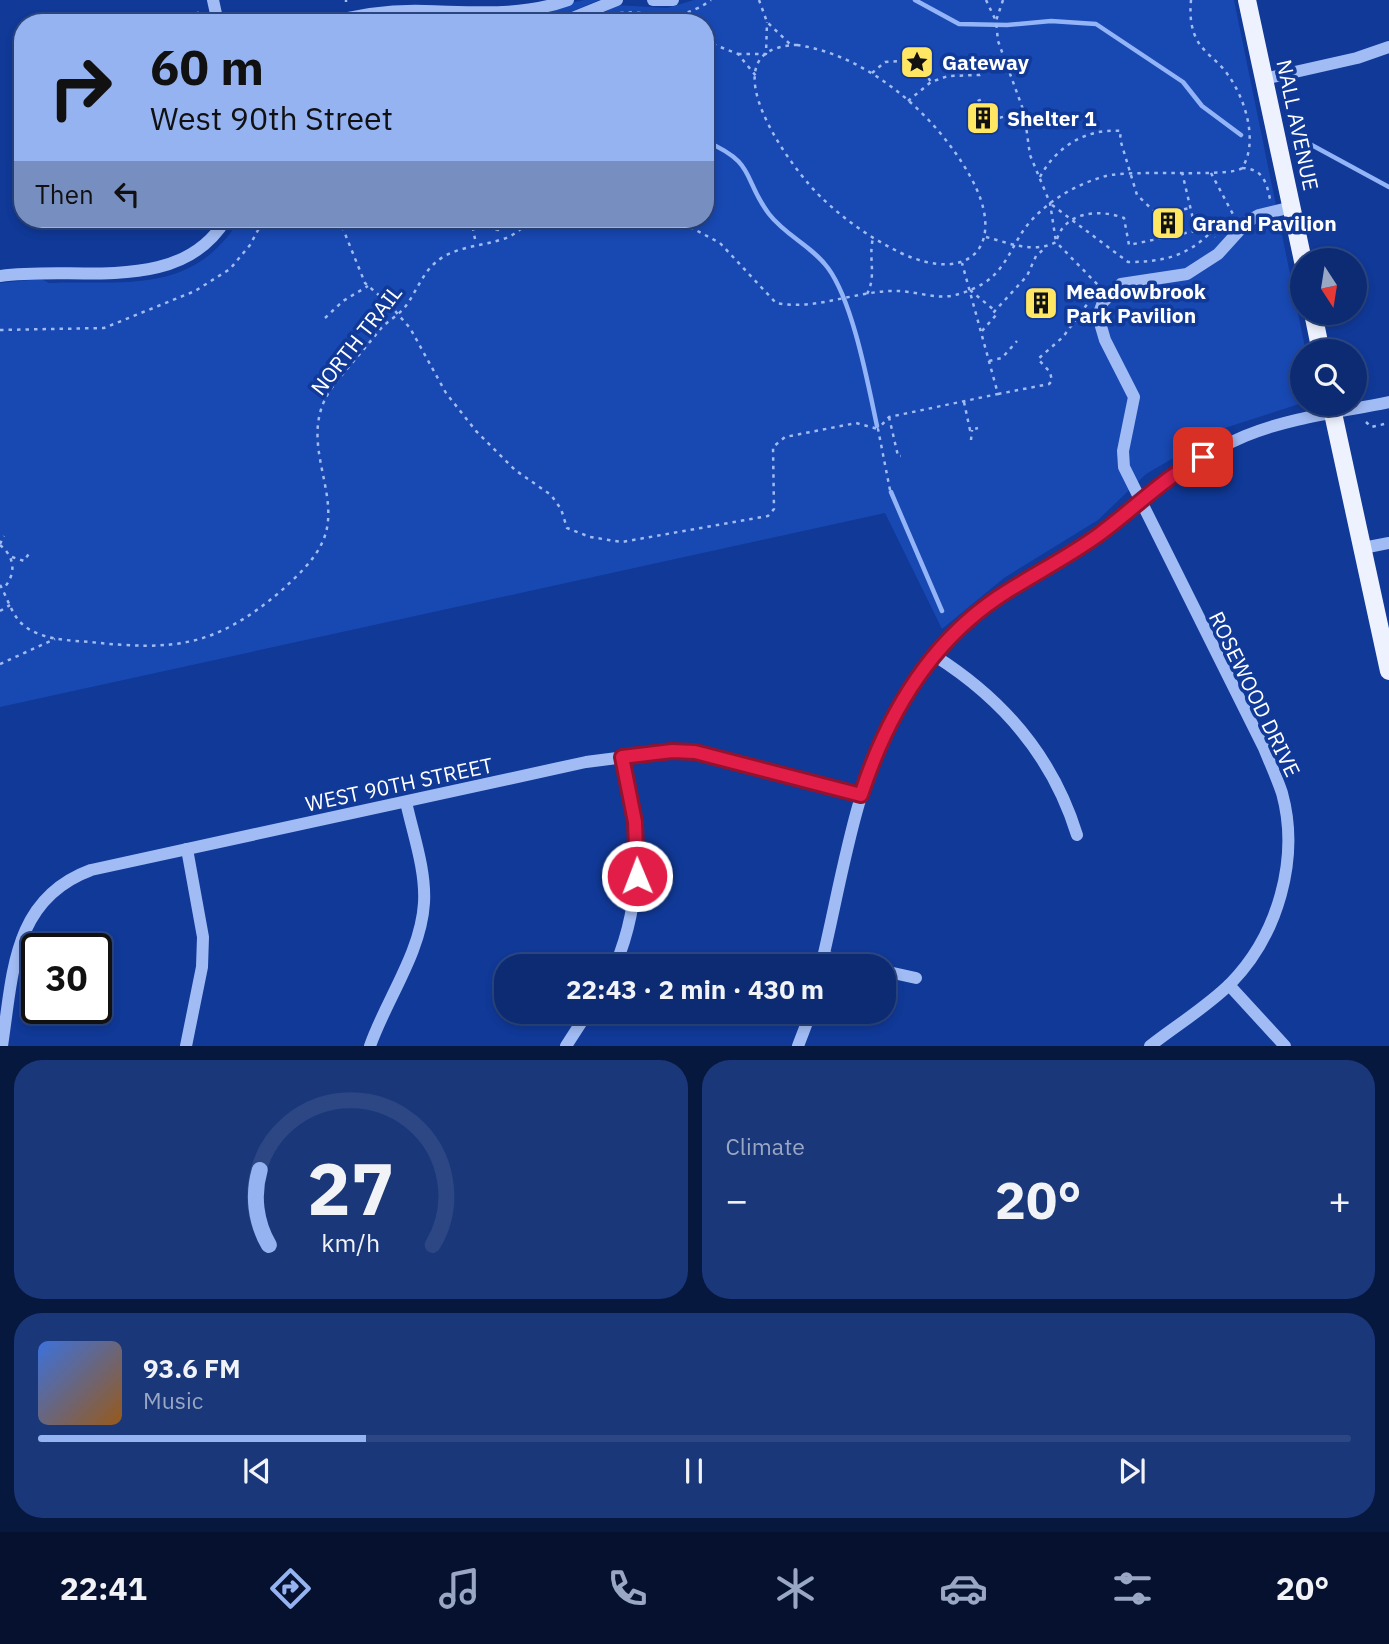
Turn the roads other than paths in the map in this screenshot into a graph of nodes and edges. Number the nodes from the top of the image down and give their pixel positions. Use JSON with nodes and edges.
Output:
{"nodes":[{"id":1,"x":568,"y":0,"type":"edge"},
{"id":2,"x":617,"y":0,"type":"edge"},
{"id":3,"x":653,"y":0,"type":"edge"},
{"id":4,"x":673,"y":0,"type":"edge"},
{"id":5,"x":1247,"y":0,"type":"edge"},
{"id":6,"x":370,"y":14,"type":"edge"},
{"id":7,"x":470,"y":14,"type":"edge"},
{"id":8,"x":497,"y":14,"type":"edge"},
{"id":9,"x":582,"y":14,"type":"edge"},
{"id":10,"x":1389,"y":47,"type":"edge"},
{"id":11,"x":1264,"y":79,"type":"junction"},
{"id":12,"x":1292,"y":208,"type":"junction"},
{"id":13,"x":219,"y":228,"type":"edge"},
{"id":14,"x":1300,"y":248,"type":"edge"},
{"id":15,"x":0,"y":276,"type":"edge"},
{"id":16,"x":1389,"y":402,"type":"edge"},
{"id":17,"x":1367,"y":404,"type":"edge"},
{"id":18,"x":1305,"y":416,"type":"edge"},
{"id":19,"x":1334,"y":416,"type":"edge"},
{"id":20,"x":1140,"y":500,"type":"junction"},
{"id":21,"x":1389,"y":543,"type":"edge"},
{"id":22,"x":1363,"y":548,"type":"junction"},
{"id":23,"x":935,"y":656,"type":"junction"},
{"id":24,"x":1389,"y":671,"type":"edge"},
{"id":25,"x":622,"y":757,"type":"junction"},
{"id":26,"x":861,"y":795,"type":"junction"},
{"id":27,"x":406,"y":802,"type":"junction"},
{"id":28,"x":1077,"y":835,"type":"dead end"},
{"id":29,"x":187,"y":849,"type":"junction"},
{"id":30,"x":619,"y":954,"type":"edge"},
{"id":31,"x":825,"y":954,"type":"edge"},
{"id":32,"x":896,"y":974,"type":"edge"},
{"id":33,"x":916,"y":978,"type":"dead end"},
{"id":34,"x":6,"y":985,"type":"edge"},
{"id":35,"x":1229,"y":985,"type":"junction"},
{"id":36,"x":580,"y":1024,"type":"edge"},
{"id":37,"x":806,"y":1024,"type":"edge"},
{"id":38,"x":2,"y":1045,"type":"edge"},
{"id":39,"x":186,"y":1045,"type":"edge"},
{"id":40,"x":370,"y":1045,"type":"edge"},
{"id":41,"x":566,"y":1045,"type":"edge"},
{"id":42,"x":798,"y":1045,"type":"edge"},
{"id":43,"x":1150,"y":1045,"type":"edge"},
{"id":44,"x":1286,"y":1045,"type":"edge"}],
"edges":[{"from":1,"to":8,"type":"street"},
{"from":2,"to":9,"type":"street"},
{"from":3,"to":4,"type":"street"},
{"from":5,"to":11,"type":"main road","name":"NALL AVENUE"},
{"from":6,"to":7,"type":"street"},
{"from":10,"to":11,"type":"street"},
{"from":11,"to":12,"type":"main road","name":"NALL AVENUE"},
{"from":12,"to":14,"type":"main road","name":"NALL AVENUE"},
{"from":12,"to":20,"type":"street","name":"ROSEWOOD DRIVE"},
{"from":13,"to":15,"type":"street"},
{"from":16,"to":17,"type":"street"},
{"from":18,"to":20,"type":"street"},
{"from":19,"to":22,"type":"main road"},
{"from":20,"to":23,"type":"street"},
{"from":20,"to":35,"type":"street","name":"ROSEWOOD DRIVE"},
{"from":21,"to":22,"type":"street"},
{"from":22,"to":24,"type":"main road"},
{"from":23,"to":26,"type":"street"},
{"from":23,"to":28,"type":"street"},
{"from":25,"to":26,"type":"street","name":"WEST 90TH STREET"},
{"from":25,"to":27,"type":"street","name":"WEST 90TH STREET"},
{"from":25,"to":30,"type":"street"},
{"from":26,"to":31,"type":"street"},
{"from":27,"to":29,"type":"street","name":"WEST 90TH STREET"},
{"from":27,"to":40,"type":"street"},
{"from":29,"to":34,"type":"street","name":"WEST 90TH STREET"},
{"from":29,"to":39,"type":"street"},
{"from":32,"to":33,"type":"street"},
{"from":34,"to":38,"type":"street","name":"WEST 90TH STREET"},
{"from":35,"to":43,"type":"street","name":"ROSEWOOD DRIVE"},
{"from":35,"to":44,"type":"street"},
{"from":36,"to":41,"type":"street"},
{"from":37,"to":42,"type":"street"}]}
